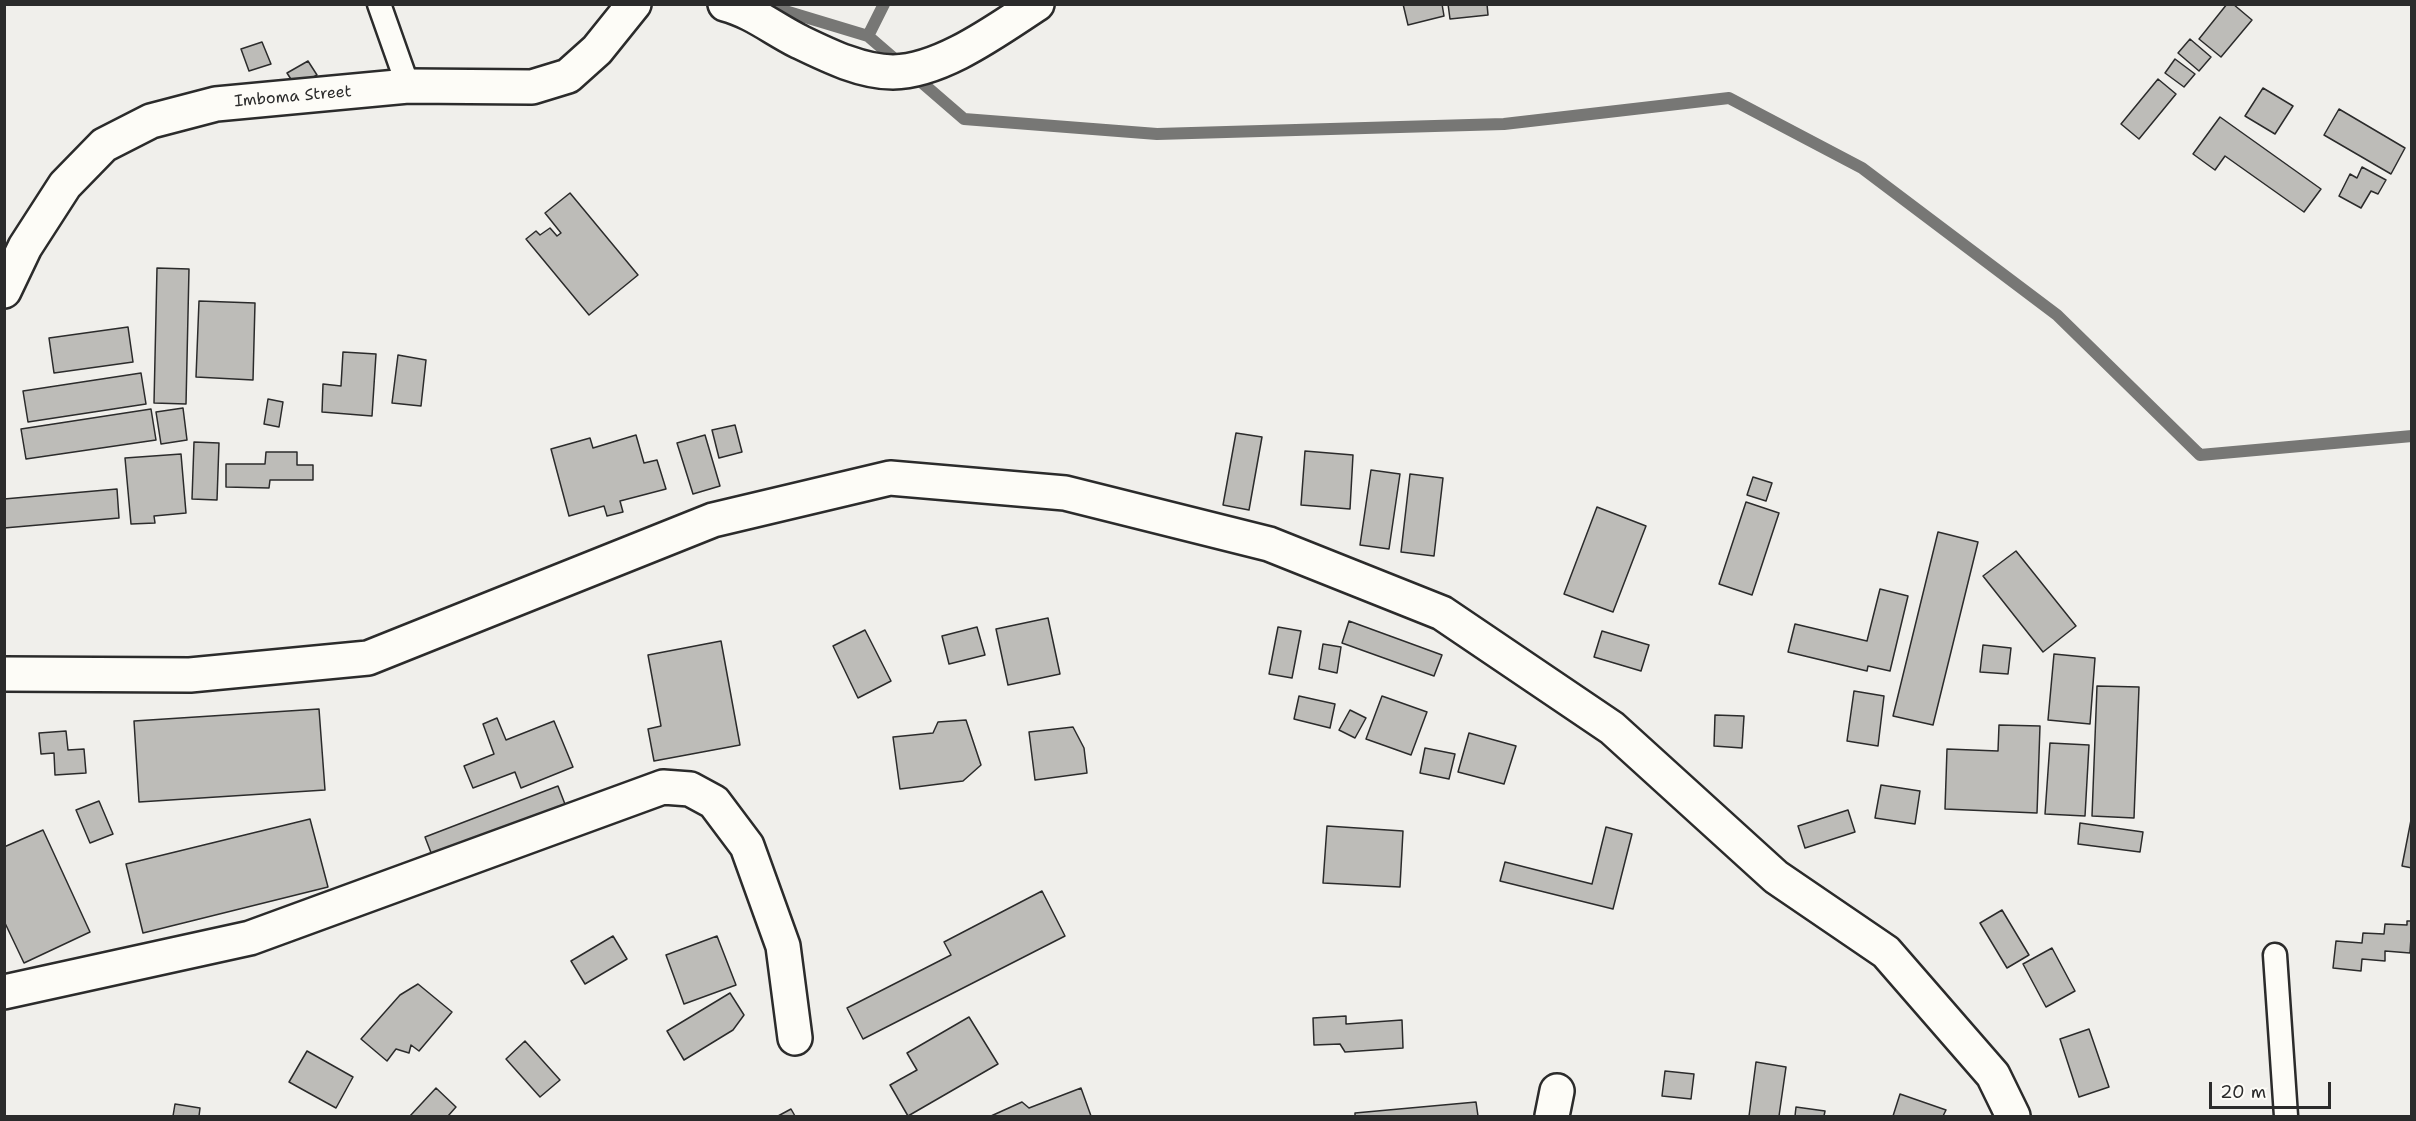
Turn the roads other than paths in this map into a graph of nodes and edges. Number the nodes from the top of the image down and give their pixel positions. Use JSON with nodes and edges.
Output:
{"nodes":[{"id":1,"x":379,"y":4,"type":"edge"},
{"id":2,"x":634,"y":4,"type":"edge"},
{"id":3,"x":725,"y":4,"type":"edge"},
{"id":4,"x":1036,"y":4,"type":"edge"},
{"id":5,"x":408,"y":86,"type":"junction"},
{"id":6,"x":4,"y":291,"type":"edge"},
{"id":7,"x":4,"y":675,"type":"edge"},
{"id":8,"x":2275,"y":955,"type":"dead end"},
{"id":9,"x":4,"y":992,"type":"edge"},
{"id":10,"x":795,"y":1038,"type":"dead end"},
{"id":11,"x":2013,"y":1116,"type":"edge"},
{"id":12,"x":2286,"y":1116,"type":"edge"}],
"edges":[{"from":1,"to":5,"type":"lane"},
{"from":2,"to":5,"type":"street","name":"Imboma Street"},
{"from":3,"to":4,"type":"street"},
{"from":5,"to":6,"type":"street","name":"Imboma Street"},
{"from":7,"to":11,"type":"street"},
{"from":8,"to":12,"type":"lane"},
{"from":9,"to":10,"type":"street"}]}
